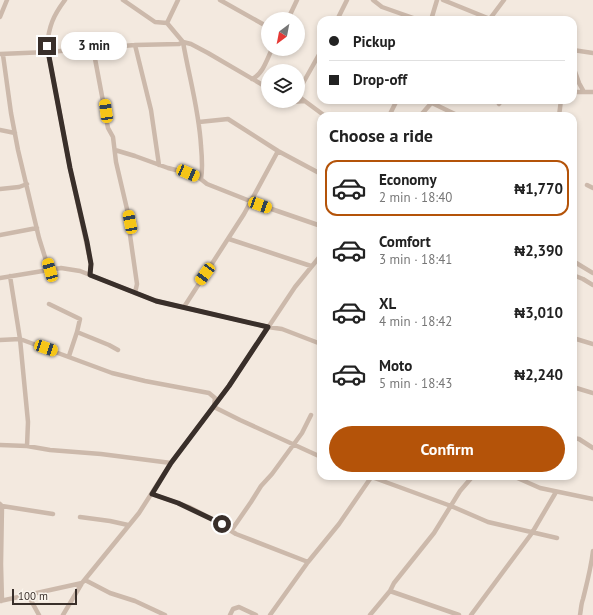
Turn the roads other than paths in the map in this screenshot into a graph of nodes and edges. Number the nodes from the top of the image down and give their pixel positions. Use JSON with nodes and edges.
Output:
{"nodes":[{"id":1,"x":7,"y":0,"type":"edge"},
{"id":2,"x":66,"y":0,"type":"edge"},
{"id":3,"x":123,"y":0,"type":"edge"},
{"id":4,"x":178,"y":0,"type":"edge"},
{"id":5,"x":220,"y":0,"type":"edge"},
{"id":6,"x":297,"y":0,"type":"edge"},
{"id":7,"x":347,"y":0,"type":"edge"},
{"id":8,"x":373,"y":0,"type":"edge"},
{"id":9,"x":437,"y":0,"type":"edge"},
{"id":10,"x":443,"y":0,"type":"edge"},
{"id":11,"x":504,"y":0,"type":"edge"},
{"id":12,"x":291,"y":12,"type":"edge"},
{"id":13,"x":339,"y":16,"type":"edge"},
{"id":14,"x":408,"y":16,"type":"edge"},
{"id":15,"x":432,"y":16,"type":"edge"},
{"id":16,"x":481,"y":16,"type":"edge"},
{"id":17,"x":493,"y":16,"type":"edge"},
{"id":18,"x":0,"y":17,"type":"edge"},
{"id":19,"x":167,"y":23,"type":"junction"},
{"id":20,"x":261,"y":23,"type":"edge"},
{"id":21,"x":183,"y":42,"type":"junction"},
{"id":22,"x":135,"y":45,"type":"junction"},
{"id":23,"x":93,"y":48,"type":"junction"},
{"id":24,"x":577,"y":51,"type":"edge"},
{"id":25,"x":48,"y":52,"type":"junction"},
{"id":26,"x":593,"y":53,"type":"edge"},
{"id":27,"x":1,"y":54,"type":"edge"},
{"id":28,"x":268,"y":56,"type":"edge"},
{"id":29,"x":317,"y":62,"type":"edge"},
{"id":30,"x":577,"y":77,"type":"edge"},
{"id":31,"x":252,"y":79,"type":"junction"},
{"id":32,"x":305,"y":81,"type":"edge"},
{"id":33,"x":261,"y":84,"type":"edge"},
{"id":34,"x":577,"y":92,"type":"edge"},
{"id":35,"x":584,"y":92,"type":"junction"},
{"id":36,"x":593,"y":92,"type":"edge"},
{"id":37,"x":305,"y":102,"type":"edge"},
{"id":38,"x":430,"y":104,"type":"edge"},
{"id":39,"x":438,"y":104,"type":"edge"},
{"id":40,"x":319,"y":112,"type":"edge"},
{"id":41,"x":423,"y":112,"type":"edge"},
{"id":42,"x":453,"y":112,"type":"edge"},
{"id":43,"x":199,"y":122,"type":"junction"},
{"id":44,"x":0,"y":130,"type":"edge"},
{"id":45,"x":15,"y":133,"type":"junction"},
{"id":46,"x":115,"y":150,"type":"junction"},
{"id":47,"x":278,"y":150,"type":"junction"},
{"id":48,"x":158,"y":165,"type":"junction"},
{"id":49,"x":317,"y":172,"type":"edge"},
{"id":50,"x":200,"y":180,"type":"junction"},
{"id":51,"x":27,"y":184,"type":"junction"},
{"id":52,"x":587,"y":185,"type":"dead end"},
{"id":53,"x":593,"y":188,"type":"edge"},
{"id":54,"x":0,"y":189,"type":"edge"},
{"id":55,"x":251,"y":201,"type":"junction"},
{"id":56,"x":317,"y":225,"type":"edge"},
{"id":57,"x":37,"y":228,"type":"junction"},
{"id":58,"x":0,"y":234,"type":"edge"},
{"id":59,"x":229,"y":239,"type":"junction"},
{"id":60,"x":317,"y":259,"type":"edge"},
{"id":61,"x":577,"y":264,"type":"edge"},
{"id":62,"x":311,"y":266,"type":"junction"},
{"id":63,"x":50,"y":270,"type":"junction"},
{"id":64,"x":593,"y":274,"type":"edge"},
{"id":65,"x":90,"y":275,"type":"junction"},
{"id":66,"x":10,"y":276,"type":"junction"},
{"id":67,"x":577,"y":277,"type":"edge"},
{"id":68,"x":0,"y":278,"type":"edge"},
{"id":69,"x":593,"y":285,"type":"edge"},
{"id":70,"x":135,"y":293,"type":"junction"},
{"id":71,"x":49,"y":304,"type":"dead end"},
{"id":72,"x":184,"y":307,"type":"junction"},
{"id":73,"x":268,"y":327,"type":"junction"},
{"id":74,"x":77,"y":332,"type":"junction"},
{"id":75,"x":20,"y":339,"type":"junction"},
{"id":76,"x":577,"y":339,"type":"edge"},
{"id":77,"x":0,"y":340,"type":"edge"},
{"id":78,"x":317,"y":343,"type":"edge"},
{"id":79,"x":593,"y":344,"type":"edge"},
{"id":80,"x":118,"y":350,"type":"dead end"},
{"id":81,"x":69,"y":356,"type":"junction"},
{"id":82,"x":577,"y":388,"type":"edge"},
{"id":83,"x":593,"y":393,"type":"edge"},
{"id":84,"x":214,"y":407,"type":"junction"},
{"id":85,"x":311,"y":415,"type":"dead end"},
{"id":86,"x":577,"y":439,"type":"edge"},
{"id":87,"x":293,"y":444,"type":"junction"},
{"id":88,"x":0,"y":445,"type":"edge"},
{"id":89,"x":27,"y":446,"type":"junction"},
{"id":90,"x":593,"y":448,"type":"edge"},
{"id":91,"x":317,"y":455,"type":"edge"},
{"id":92,"x":171,"y":463,"type":"junction"},
{"id":93,"x":367,"y":480,"type":"edge"},
{"id":94,"x":381,"y":480,"type":"edge"},
{"id":95,"x":470,"y":480,"type":"edge"},
{"id":96,"x":521,"y":480,"type":"edge"},
{"id":97,"x":556,"y":492,"type":"junction"},
{"id":98,"x":152,"y":494,"type":"junction"},
{"id":99,"x":593,"y":499,"type":"edge"},
{"id":100,"x":1,"y":505,"type":"edge"},
{"id":101,"x":451,"y":506,"type":"junction"},
{"id":102,"x":53,"y":514,"type":"dead end"},
{"id":103,"x":80,"y":517,"type":"dead end"},
{"id":104,"x":128,"y":525,"type":"junction"},
{"id":105,"x":231,"y":531,"type":"junction"},
{"id":106,"x":532,"y":533,"type":"junction"},
{"id":107,"x":557,"y":538,"type":"dead end"},
{"id":108,"x":593,"y":551,"type":"edge"},
{"id":109,"x":308,"y":562,"type":"junction"},
{"id":110,"x":0,"y":564,"type":"edge"},
{"id":111,"x":83,"y":582,"type":"junction"},
{"id":112,"x":390,"y":591,"type":"junction"},
{"id":113,"x":28,"y":596,"type":"junction"},
{"id":114,"x":1,"y":601,"type":"edge"},
{"id":115,"x":38,"y":615,"type":"edge"},
{"id":116,"x":63,"y":615,"type":"edge"},
{"id":117,"x":165,"y":615,"type":"edge"},
{"id":118,"x":230,"y":615,"type":"edge"},
{"id":119,"x":256,"y":615,"type":"edge"},
{"id":120,"x":270,"y":615,"type":"edge"},
{"id":121,"x":370,"y":615,"type":"edge"},
{"id":122,"x":460,"y":615,"type":"edge"},
{"id":123,"x":471,"y":615,"type":"edge"},
{"id":124,"x":580,"y":615,"type":"edge"}],
"edges":[{"from":1,"to":18,"type":"street"},
{"from":2,"to":25,"type":"street"},
{"from":3,"to":19,"type":"street"},
{"from":4,"to":19,"type":"street"},
{"from":5,"to":20,"type":"street"},
{"from":6,"to":12,"type":"street"},
{"from":7,"to":13,"type":"street"},
{"from":8,"to":14,"type":"street"},
{"from":9,"to":15,"type":"street"},
{"from":10,"to":16,"type":"street"},
{"from":11,"to":17,"type":"street"},
{"from":19,"to":21,"type":"street"},
{"from":21,"to":22,"type":"street"},
{"from":21,"to":31,"type":"street"},
{"from":21,"to":43,"type":"street"},
{"from":22,"to":23,"type":"street"},
{"from":22,"to":48,"type":"street"},
{"from":23,"to":25,"type":"street"},
{"from":23,"to":46,"type":"street"},
{"from":24,"to":26,"type":"street"},
{"from":25,"to":27,"type":"street"},
{"from":25,"to":65,"type":"street"},
{"from":27,"to":45,"type":"street"},
{"from":28,"to":31,"type":"street"},
{"from":29,"to":32,"type":"street"},
{"from":30,"to":35,"type":"street"},
{"from":31,"to":33,"type":"street"},
{"from":34,"to":35,"type":"street"},
{"from":35,"to":36,"type":"street"},
{"from":37,"to":40,"type":"street"},
{"from":38,"to":41,"type":"street"},
{"from":39,"to":42,"type":"street"},
{"from":43,"to":47,"type":"street"},
{"from":43,"to":50,"type":"street"},
{"from":44,"to":45,"type":"street"},
{"from":45,"to":51,"type":"street"},
{"from":46,"to":48,"type":"street"},
{"from":46,"to":70,"type":"street"},
{"from":47,"to":49,"type":"street"},
{"from":47,"to":55,"type":"street"},
{"from":48,"to":50,"type":"street"},
{"from":50,"to":55,"type":"street"},
{"from":51,"to":54,"type":"street"},
{"from":51,"to":57,"type":"street"},
{"from":52,"to":53,"type":"street"},
{"from":55,"to":56,"type":"street"},
{"from":55,"to":59,"type":"street"},
{"from":57,"to":58,"type":"street"},
{"from":57,"to":63,"type":"street"},
{"from":59,"to":62,"type":"street"},
{"from":59,"to":72,"type":"street"},
{"from":60,"to":62,"type":"street"},
{"from":61,"to":64,"type":"street"},
{"from":62,"to":73,"type":"street"},
{"from":63,"to":65,"type":"street"},
{"from":63,"to":66,"type":"street"},
{"from":65,"to":70,"type":"street"},
{"from":66,"to":68,"type":"street"},
{"from":66,"to":75,"type":"street"},
{"from":67,"to":69,"type":"street"},
{"from":70,"to":72,"type":"street"},
{"from":71,"to":74,"type":"street"},
{"from":72,"to":73,"type":"street"},
{"from":73,"to":78,"type":"street"},
{"from":73,"to":84,"type":"street"},
{"from":74,"to":80,"type":"street"},
{"from":74,"to":81,"type":"street"},
{"from":75,"to":77,"type":"street"},
{"from":75,"to":81,"type":"street"},
{"from":75,"to":89,"type":"street"},
{"from":76,"to":79,"type":"street"},
{"from":81,"to":84,"type":"street"},
{"from":82,"to":83,"type":"street"},
{"from":84,"to":87,"type":"street"},
{"from":84,"to":92,"type":"street"},
{"from":85,"to":87,"type":"street"},
{"from":86,"to":90,"type":"street"},
{"from":87,"to":91,"type":"street"},
{"from":87,"to":105,"type":"street"},
{"from":88,"to":89,"type":"street"},
{"from":89,"to":92,"type":"street"},
{"from":92,"to":98,"type":"street"},
{"from":93,"to":109,"type":"street"},
{"from":94,"to":101,"type":"street"},
{"from":95,"to":101,"type":"street"},
{"from":96,"to":97,"type":"street"},
{"from":97,"to":99,"type":"street"},
{"from":97,"to":106,"type":"street"},
{"from":98,"to":104,"type":"street"},
{"from":98,"to":105,"type":"street"},
{"from":100,"to":102,"type":"street"},
{"from":100,"to":110,"type":"street"},
{"from":101,"to":106,"type":"street"},
{"from":101,"to":112,"type":"street"},
{"from":103,"to":104,"type":"street"},
{"from":104,"to":111,"type":"street"},
{"from":105,"to":109,"type":"street"},
{"from":106,"to":107,"type":"street"},
{"from":106,"to":123,"type":"street"},
{"from":108,"to":124,"type":"street"},
{"from":109,"to":120,"type":"street"},
{"from":110,"to":114,"type":"street"},
{"from":111,"to":113,"type":"street"},
{"from":111,"to":116,"type":"street"},
{"from":111,"to":117,"type":"street"},
{"from":112,"to":121,"type":"street"},
{"from":112,"to":122,"type":"street"},
{"from":113,"to":114,"type":"street"},
{"from":113,"to":115,"type":"street"},
{"from":118,"to":119,"type":"street"}]}
